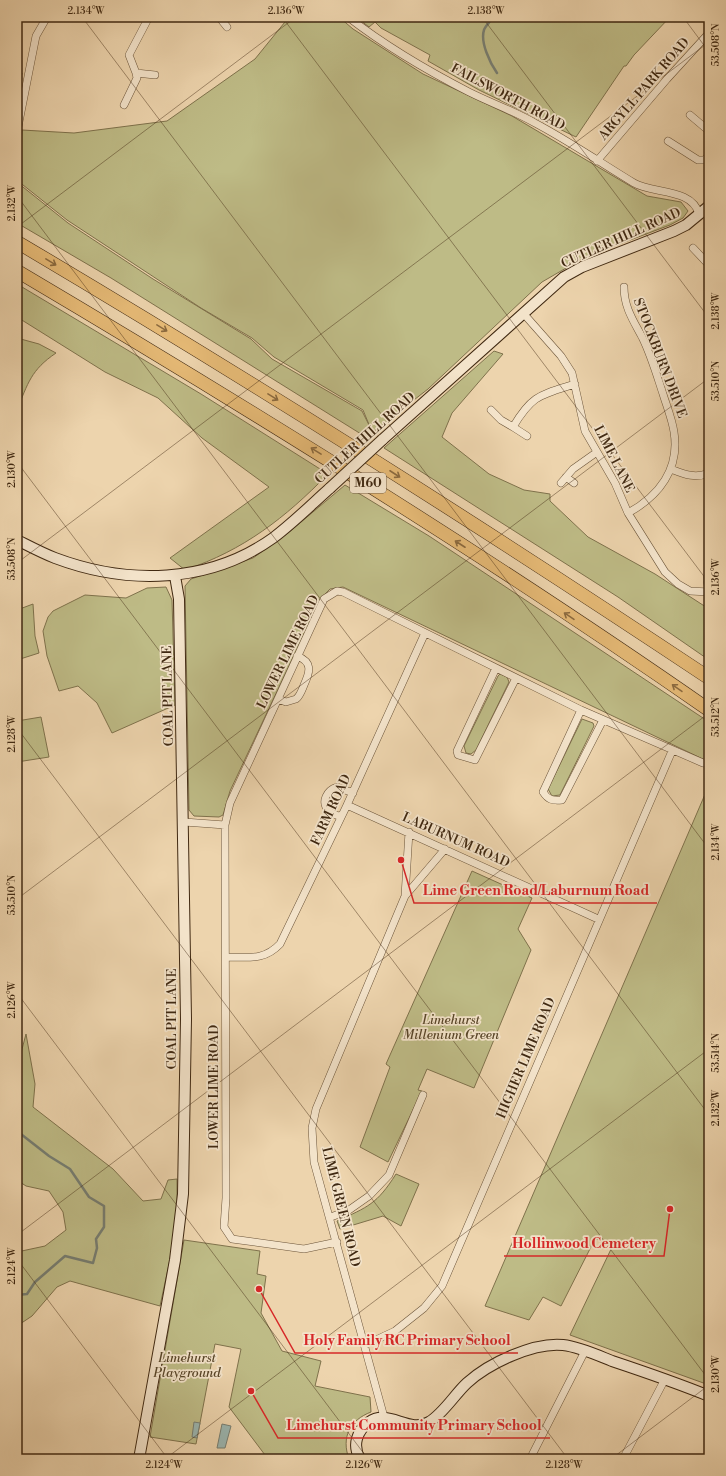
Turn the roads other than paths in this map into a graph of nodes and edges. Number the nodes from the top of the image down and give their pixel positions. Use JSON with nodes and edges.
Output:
{"nodes":[{"id":1,"x":47,"y":17,"type":"edge"},
{"id":2,"x":149,"y":17,"type":"edge"},
{"id":3,"x":219,"y":17,"type":"edge"},
{"id":4,"x":348,"y":17,"type":"edge"},
{"id":5,"x":226,"y":27,"type":"dead end"},
{"id":6,"x":709,"y":33,"type":"edge"},
{"id":7,"x":136,"y":73,"type":"junction"},
{"id":8,"x":155,"y":75,"type":"dead end"},
{"id":9,"x":124,"y":105,"type":"dead end"},
{"id":10,"x":690,"y":115,"type":"dead end"},
{"id":11,"x":709,"y":131,"type":"edge"},
{"id":12,"x":17,"y":132,"type":"edge"},
{"id":13,"x":668,"y":141,"type":"dead end"},
{"id":14,"x":709,"y":156,"type":"edge"},
{"id":15,"x":598,"y":161,"type":"junction"},
{"id":16,"x":709,"y":206,"type":"edge"},
{"id":17,"x":699,"y":214,"type":"junction"},
{"id":18,"x":17,"y":242,"type":"edge"},
{"id":19,"x":693,"y":248,"type":"dead end"},
{"id":20,"x":709,"y":265,"type":"edge"},
{"id":21,"x":17,"y":271,"type":"edge"},
{"id":22,"x":624,"y":287,"type":"dead end"},
{"id":23,"x":523,"y":313,"type":"junction"},
{"id":24,"x":575,"y":384,"type":"junction"},
{"id":25,"x":491,"y":410,"type":"dead end"},
{"id":26,"x":513,"y":427,"type":"junction"},
{"id":27,"x":527,"y":436,"type":"dead end"},
{"id":28,"x":597,"y":452,"type":"junction"},
{"id":29,"x":671,"y":470,"type":"junction"},
{"id":30,"x":709,"y":473,"type":"edge"},
{"id":31,"x":566,"y":477,"type":"junction"},
{"id":32,"x":561,"y":483,"type":"dead end"},
{"id":33,"x":574,"y":483,"type":"dead end"},
{"id":34,"x":628,"y":513,"type":"junction"},
{"id":35,"x":17,"y":540,"type":"edge"},
{"id":36,"x":709,"y":570,"type":"edge"},
{"id":37,"x":175,"y":576,"type":"junction"},
{"id":38,"x":709,"y":592,"type":"edge"},
{"id":39,"x":425,"y":633,"type":"junction"},
{"id":40,"x":298,"y":656,"type":"junction"},
{"id":41,"x":496,"y":668,"type":"junction"},
{"id":42,"x":516,"y":678,"type":"junction"},
{"id":43,"x":709,"y":678,"type":"edge"},
{"id":44,"x":278,"y":699,"type":"junction"},
{"id":45,"x":581,"y":710,"type":"junction"},
{"id":46,"x":709,"y":710,"type":"edge"},
{"id":47,"x":603,"y":720,"type":"junction"},
{"id":48,"x":672,"y":750,"type":"junction"},
{"id":49,"x":703,"y":764,"type":"dead end"},
{"id":50,"x":353,"y":793,"type":"junction"},
{"id":51,"x":347,"y":805,"type":"junction"},
{"id":52,"x":341,"y":817,"type":"junction"},
{"id":53,"x":184,"y":822,"type":"junction"},
{"id":54,"x":226,"y":825,"type":"junction"},
{"id":55,"x":409,"y":832,"type":"junction"},
{"id":56,"x":445,"y":849,"type":"junction"},
{"id":57,"x":405,"y":896,"type":"junction"},
{"id":58,"x":598,"y":919,"type":"junction"},
{"id":59,"x":227,"y":957,"type":"junction"},
{"id":60,"x":423,"y":1095,"type":"dead end"},
{"id":61,"x":330,"y":1217,"type":"junction"},
{"id":62,"x":337,"y":1242,"type":"junction"},
{"id":63,"x":365,"y":1345,"type":"junction"},
{"id":64,"x":585,"y":1351,"type":"junction"},
{"id":65,"x":665,"y":1379,"type":"junction"},
{"id":66,"x":709,"y":1396,"type":"edge"},
{"id":67,"x":384,"y":1417,"type":"junction"},
{"id":68,"x":139,"y":1459,"type":"edge"},
{"id":69,"x":360,"y":1459,"type":"edge"},
{"id":70,"x":530,"y":1459,"type":"edge"},
{"id":71,"x":624,"y":1459,"type":"edge"}],
"edges":[{"from":1,"to":12,"type":"street"},
{"from":2,"to":7,"type":"street"},
{"from":3,"to":5,"type":"street"},
{"from":4,"to":15,"type":"street","name":"FAILSWORTH ROAD"},
{"from":6,"to":15,"type":"street","name":"ARGYLL PARK ROAD"},
{"from":7,"to":8,"type":"street"},
{"from":7,"to":9,"type":"street"},
{"from":10,"to":11,"type":"street"},
{"from":13,"to":14,"type":"street"},
{"from":15,"to":17,"type":"street","name":"FAILSWORTH ROAD"},
{"from":16,"to":17,"type":"street","name":"CUTLER HILL ROAD"},
{"from":17,"to":23,"type":"street","name":"CUTLER HILL ROAD"},
{"from":18,"to":43,"type":"highway","number":"M60","one_way":true},
{"from":19,"to":20,"type":"street"},
{"from":46,"to":21,"type":"highway","number":"M60","one_way":true},
{"from":22,"to":29,"type":"street","name":"STOCKBURN DRIVE"},
{"from":23,"to":24,"type":"street","name":"LIME LANE"},
{"from":23,"to":37,"type":"street","name":"CUTLER HILL ROAD","bridge":true},
{"from":24,"to":26,"type":"street"},
{"from":24,"to":28,"type":"street","name":"LIME LANE"},
{"from":25,"to":26,"type":"street"},
{"from":26,"to":27,"type":"street"},
{"from":28,"to":31,"type":"street"},
{"from":28,"to":34,"type":"street","name":"LIME LANE"},
{"from":29,"to":30,"type":"street"},
{"from":29,"to":34,"type":"street","name":"STOCKBURN DRIVE"},
{"from":31,"to":32,"type":"street"},
{"from":31,"to":33,"type":"street"},
{"from":34,"to":38,"type":"street","name":"LIME LANE"},
{"from":35,"to":37,"type":"street","name":"CUTLER HILL ROAD"},
{"from":36,"to":38,"type":"street"},
{"from":37,"to":53,"type":"street","name":"COAL PIT LANE"},
{"from":39,"to":40,"type":"street","name":"LOWER LIME ROAD"},
{"from":39,"to":41,"type":"street","name":"LOWER LIME ROAD"},
{"from":39,"to":50,"type":"street","name":"FARM ROAD"},
{"from":40,"to":44,"type":"street","name":"LOWER LIME ROAD"},
{"from":40,"to":44,"type":"street"},
{"from":41,"to":42,"type":"street","name":"LOWER LIME ROAD"},
{"from":41,"to":42,"type":"street"},
{"from":42,"to":45,"type":"street","name":"LOWER LIME ROAD"},
{"from":44,"to":54,"type":"street","name":"LOWER LIME ROAD"},
{"from":45,"to":47,"type":"street","name":"LOWER LIME ROAD"},
{"from":45,"to":47,"type":"street"},
{"from":47,"to":48,"type":"street","name":"LOWER LIME ROAD"},
{"from":48,"to":49,"type":"street","name":"LOWER LIME ROAD"},
{"from":48,"to":58,"type":"street","name":"HIGHER LIME ROAD"},
{"from":50,"to":51,"type":"street","name":"FARM ROAD"},
{"from":50,"to":52,"type":"street"},
{"from":51,"to":52,"type":"street","name":"FARM ROAD"},
{"from":51,"to":55,"type":"street","name":"LABURNUM ROAD"},
{"from":52,"to":59,"type":"street","name":"FARM ROAD"},
{"from":53,"to":54,"type":"street"},
{"from":53,"to":68,"type":"street","name":"COAL PIT LANE"},
{"from":54,"to":59,"type":"street","name":"LOWER LIME ROAD"},
{"from":55,"to":56,"type":"street","name":"LABURNUM ROAD"},
{"from":55,"to":57,"type":"street","name":"LIME GREEN ROAD"},
{"from":56,"to":57,"type":"street","name":"LIME GREEN ROAD"},
{"from":56,"to":58,"type":"street","name":"LABURNUM ROAD"},
{"from":57,"to":61,"type":"street","name":"LIME GREEN ROAD"},
{"from":58,"to":63,"type":"street","name":"HIGHER LIME ROAD"},
{"from":59,"to":62,"type":"street","name":"LOWER LIME ROAD"},
{"from":60,"to":61,"type":"street"},
{"from":61,"to":62,"type":"street","name":"LIME GREEN ROAD"},
{"from":62,"to":63,"type":"street","name":"LIME GREEN ROAD"},
{"from":63,"to":67,"type":"street","name":"LIME GREEN ROAD"},
{"from":64,"to":65,"type":"street"},
{"from":64,"to":67,"type":"street"},
{"from":64,"to":70,"type":"street"},
{"from":65,"to":66,"type":"street"},
{"from":65,"to":71,"type":"street"},
{"from":67,"to":69,"type":"street"}]}
